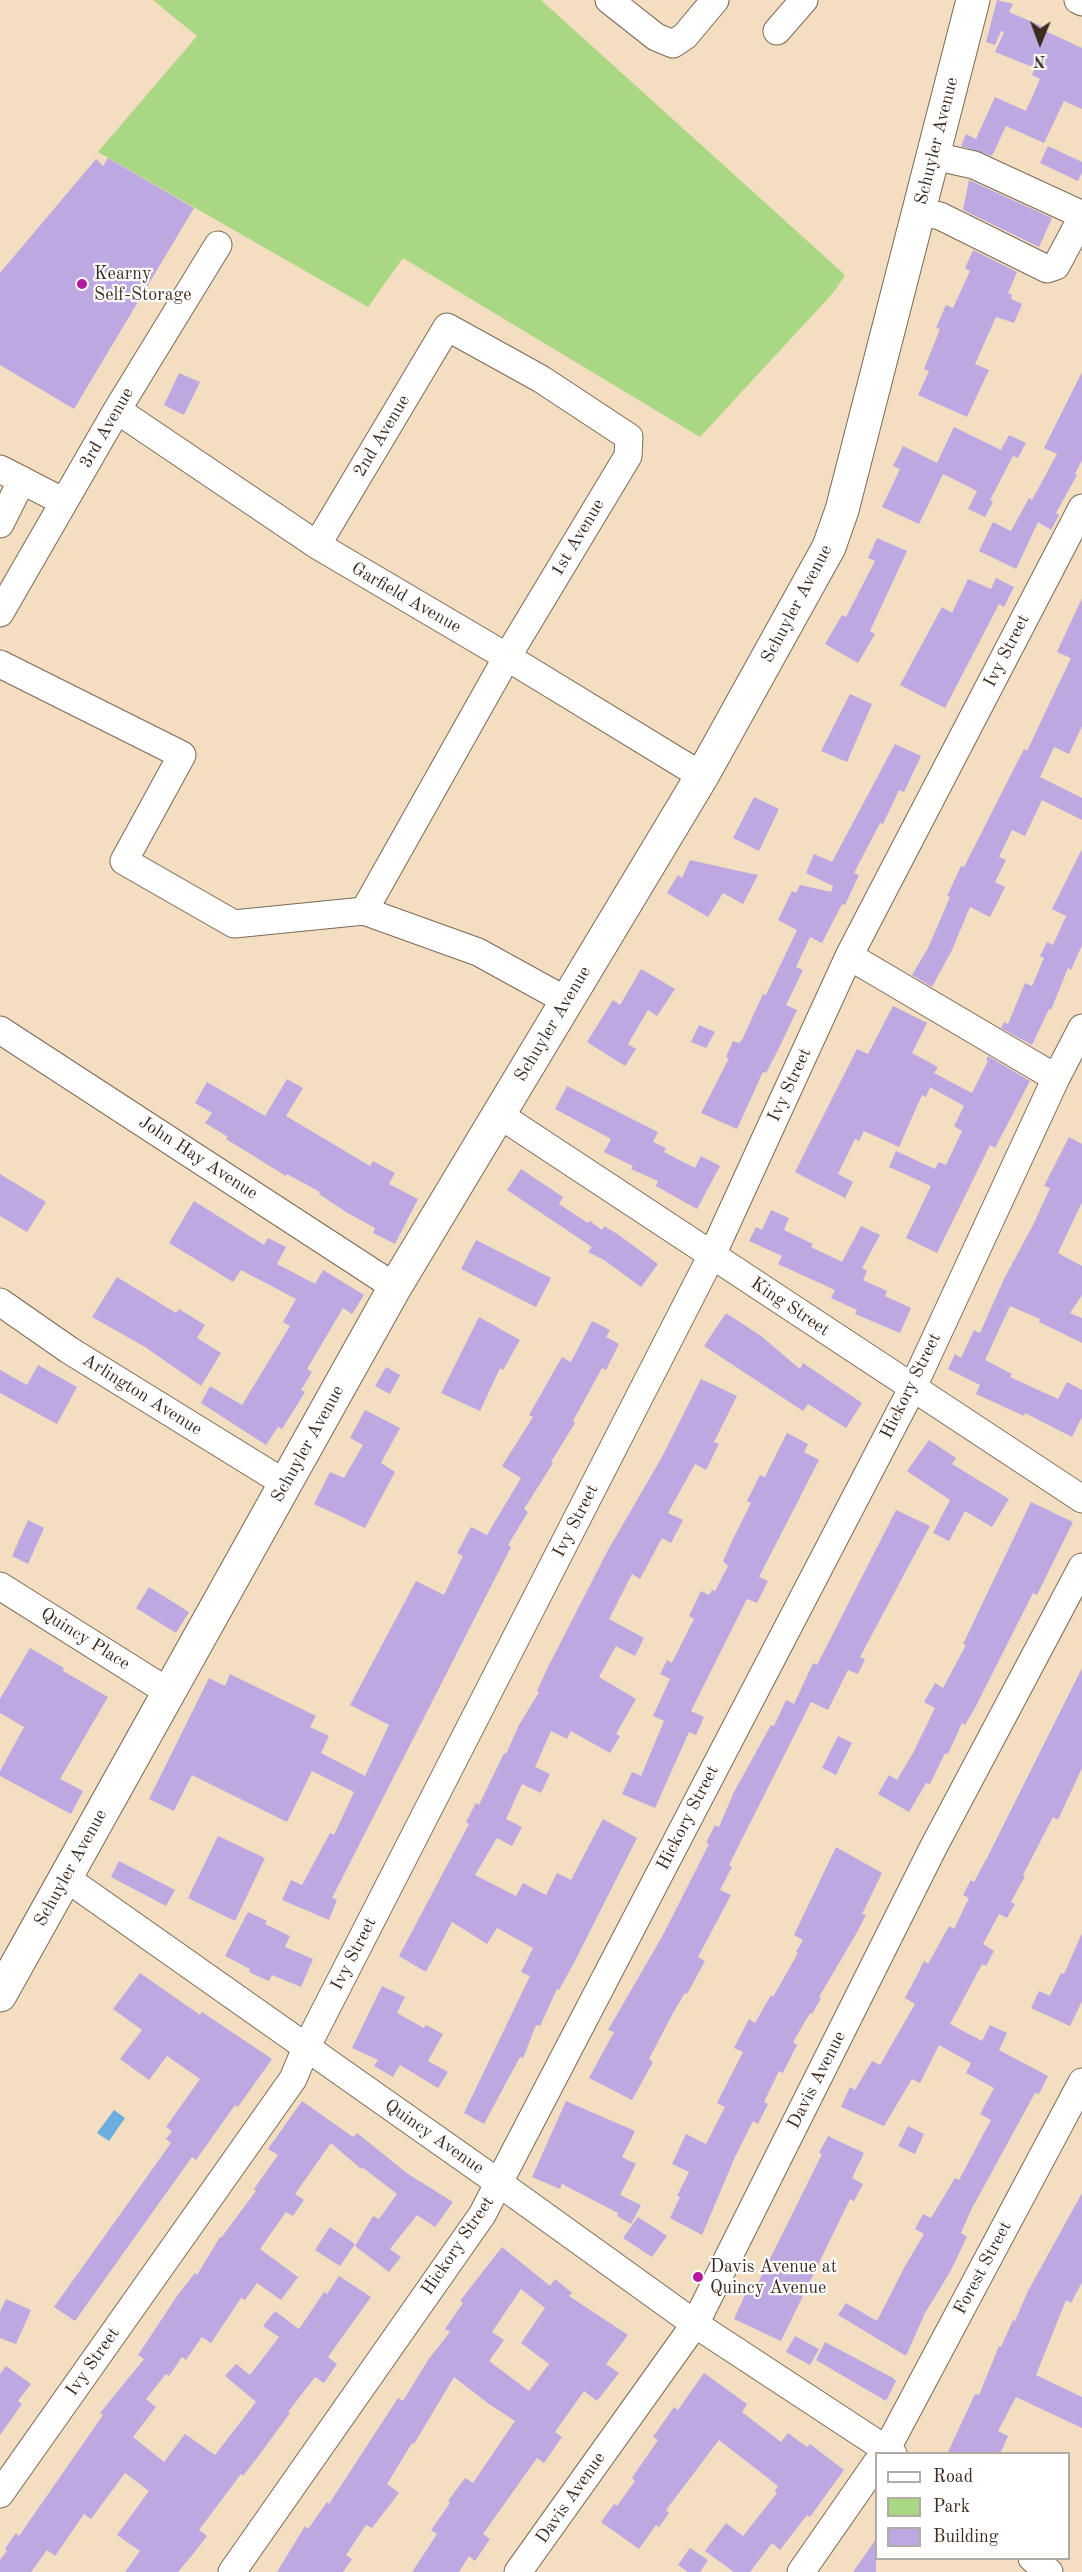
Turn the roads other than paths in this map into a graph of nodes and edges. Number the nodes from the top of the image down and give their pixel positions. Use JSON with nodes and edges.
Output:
{"nodes":[{"id":1,"x":609,"y":0,"type":"edge"},
{"id":2,"x":715,"y":0,"type":"edge"},
{"id":3,"x":804,"y":0,"type":"edge"},
{"id":4,"x":973,"y":0,"type":"edge"},
{"id":5,"x":777,"y":30,"type":"dead end"},
{"id":6,"x":934,"y":156,"type":"junction"},
{"id":7,"x":919,"y":212,"type":"junction"},
{"id":8,"x":218,"y":245,"type":"dead end"},
{"id":9,"x":447,"y":327,"type":"joint"},
{"id":10,"x":117,"y":410,"type":"junction"},
{"id":11,"x":11,"y":474,"type":"edge"},
{"id":12,"x":64,"y":502,"type":"junction"},
{"id":13,"x":1082,"y":508,"type":"edge"},
{"id":14,"x":0,"y":524,"type":"edge"},
{"id":15,"x":317,"y":545,"type":"junction"},
{"id":16,"x":0,"y":613,"type":"edge"},
{"id":17,"x":507,"y":657,"type":"junction"},
{"id":18,"x":0,"y":663,"type":"edge"},
{"id":19,"x":702,"y":776,"type":"junction"},
{"id":20,"x":364,"y":911,"type":"junction"},
{"id":21,"x":849,"y":956,"type":"junction"},
{"id":22,"x":567,"y":1001,"type":"junction"},
{"id":23,"x":1082,"y":1028,"type":"edge"},
{"id":24,"x":0,"y":1030,"type":"edge"},
{"id":25,"x":1056,"y":1078,"type":"junction"},
{"id":26,"x":498,"y":1114,"type":"junction"},
{"id":27,"x":712,"y":1255,"type":"junction"},
{"id":28,"x":395,"y":1287,"type":"junction"},
{"id":29,"x":0,"y":1302,"type":"edge"},
{"id":30,"x":912,"y":1389,"type":"junction"},
{"id":31,"x":286,"y":1484,"type":"junction"},
{"id":32,"x":1082,"y":1499,"type":"edge"},
{"id":33,"x":1082,"y":1568,"type":"edge"},
{"id":34,"x":0,"y":1586,"type":"edge"},
{"id":35,"x":170,"y":1693,"type":"junction"},
{"id":36,"x":66,"y":1878,"type":"junction"},
{"id":37,"x":0,"y":1995,"type":"edge"},
{"id":38,"x":306,"y":2048,"type":"junction"},
{"id":39,"x":1082,"y":2082,"type":"edge"},
{"id":40,"x":499,"y":2182,"type":"junction"},
{"id":41,"x":695,"y":2324,"type":"junction"},
{"id":42,"x":881,"y":2452,"type":"edge"},
{"id":43,"x":887,"y":2452,"type":"edge"},
{"id":44,"x":875,"y":2469,"type":"edge"},
{"id":45,"x":0,"y":2494,"type":"edge"},
{"id":46,"x":1033,"y":2560,"type":"edge"},
{"id":47,"x":232,"y":2572,"type":"edge"},
{"id":48,"x":518,"y":2572,"type":"edge"},
{"id":49,"x":801,"y":2572,"type":"edge"},
{"id":50,"x":1049,"y":2572,"type":"edge"}],
"edges":[{"from":1,"to":2,"type":"street"},
{"from":3,"to":5,"type":"street"},
{"from":4,"to":6,"type":"main road","name":"Schuyler Avenue"},
{"from":6,"to":7,"type":"main road","name":"Schuyler Avenue"},
{"from":6,"to":7,"type":"street"},
{"from":7,"to":19,"type":"main road","name":"Schuyler Avenue"},
{"from":8,"to":10,"type":"street","name":"3rd Avenue"},
{"from":9,"to":15,"type":"street","name":"2nd Avenue"},
{"from":9,"to":17,"type":"street","name":"1st Avenue"},
{"from":10,"to":12,"type":"street","name":"3rd Avenue"},
{"from":10,"to":15,"type":"street","name":"Garfield Avenue"},
{"from":11,"to":12,"type":"street"},
{"from":11,"to":14,"type":"street"},
{"from":12,"to":16,"type":"street","name":"3rd Avenue"},
{"from":13,"to":21,"type":"street","name":"Ivy Street"},
{"from":15,"to":17,"type":"street","name":"Garfield Avenue"},
{"from":17,"to":19,"type":"street","name":"Garfield Avenue"},
{"from":17,"to":20,"type":"street","name":"1st Avenue"},
{"from":18,"to":20,"type":"street"},
{"from":19,"to":22,"type":"main road","name":"Schuyler Avenue"},
{"from":20,"to":22,"type":"street"},
{"from":21,"to":25,"type":"street"},
{"from":21,"to":27,"type":"street","name":"Ivy Street"},
{"from":22,"to":26,"type":"main road","name":"Schuyler Avenue"},
{"from":23,"to":25,"type":"street","name":"Hickory Street"},
{"from":24,"to":28,"type":"street","name":"John Hay Avenue"},
{"from":25,"to":30,"type":"street","name":"Hickory Street"},
{"from":26,"to":27,"type":"street","name":"King Street"},
{"from":26,"to":28,"type":"main road","name":"Schuyler Avenue"},
{"from":27,"to":30,"type":"street","name":"King Street"},
{"from":27,"to":38,"type":"street","name":"Ivy Street"},
{"from":28,"to":31,"type":"main road","name":"Schuyler Avenue"},
{"from":29,"to":31,"type":"street","name":"Arlington Avenue"},
{"from":30,"to":32,"type":"street","name":"King Street"},
{"from":30,"to":40,"type":"street","name":"Hickory Street"},
{"from":31,"to":35,"type":"main road","name":"Schuyler Avenue"},
{"from":33,"to":41,"type":"street","name":"Davis Avenue"},
{"from":34,"to":35,"type":"street","name":"Quincy Place"},
{"from":35,"to":36,"type":"main road","name":"Schuyler Avenue"},
{"from":36,"to":37,"type":"main road","name":"Schuyler Avenue"},
{"from":36,"to":38,"type":"street","name":"Quincy Avenue"},
{"from":38,"to":40,"type":"street","name":"Quincy Avenue"},
{"from":38,"to":45,"type":"street","name":"Ivy Street"},
{"from":39,"to":43,"type":"street","name":"Forest Street"},
{"from":40,"to":41,"type":"street","name":"Quincy Avenue"},
{"from":40,"to":47,"type":"street","name":"Hickory Street"},
{"from":41,"to":42,"type":"street","name":"Quincy Avenue"},
{"from":41,"to":48,"type":"street","name":"Davis Avenue"},
{"from":44,"to":49,"type":"street","name":"Forest Street"},
{"from":46,"to":50,"type":"street"}]}
